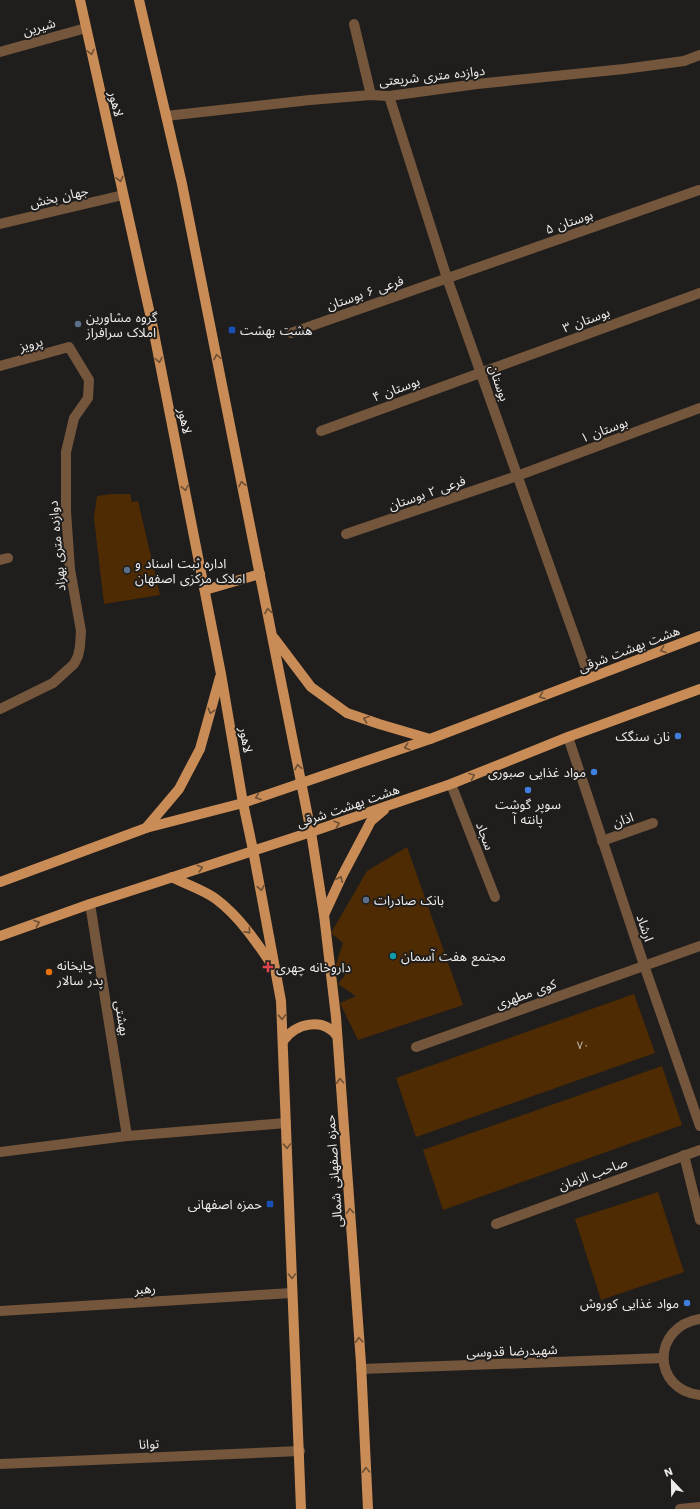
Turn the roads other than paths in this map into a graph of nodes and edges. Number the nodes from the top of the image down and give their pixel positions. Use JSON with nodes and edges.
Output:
{"nodes":[{"id":1,"x":80,"y":0,"type":"edge"},
{"id":2,"x":139,"y":0,"type":"edge"},
{"id":3,"x":354,"y":24,"type":"dead end"},
{"id":4,"x":86,"y":28,"type":"junction"},
{"id":5,"x":0,"y":52,"type":"edge"},
{"id":6,"x":700,"y":55,"type":"edge"},
{"id":7,"x":371,"y":95,"type":"junction"},
{"id":8,"x":389,"y":96,"type":"junction"},
{"id":9,"x":166,"y":116,"type":"junction"},
{"id":10,"x":699,"y":190,"type":"dead end"},
{"id":11,"x":123,"y":195,"type":"junction"},
{"id":12,"x":0,"y":224,"type":"edge"},
{"id":13,"x":447,"y":278,"type":"junction"},
{"id":14,"x":700,"y":293,"type":"edge"},
{"id":15,"x":291,"y":333,"type":"dead end"},
{"id":16,"x":70,"y":347,"type":"joint"},
{"id":17,"x":0,"y":366,"type":"edge"},
{"id":18,"x":481,"y":372,"type":"junction"},
{"id":19,"x":700,"y":408,"type":"edge"},
{"id":20,"x":321,"y":431,"type":"dead end"},
{"id":21,"x":517,"y":476,"type":"junction"},
{"id":22,"x":346,"y":534,"type":"dead end"},
{"id":23,"x":260,"y":574,"type":"junction"},
{"id":24,"x":205,"y":590,"type":"junction"},
{"id":25,"x":273,"y":636,"type":"junction"},
{"id":26,"x":700,"y":636,"type":"edge"},
{"id":27,"x":222,"y":674,"type":"junction"},
{"id":28,"x":589,"y":678,"type":"junction"},
{"id":29,"x":700,"y":689,"type":"edge"},
{"id":30,"x":0,"y":709,"type":"edge"},
{"id":31,"x":568,"y":737,"type":"junction"},
{"id":32,"x":430,"y":739,"type":"junction"},
{"id":33,"x":301,"y":782,"type":"junction"},
{"id":34,"x":452,"y":784,"type":"junction"},
{"id":35,"x":243,"y":803,"type":"junction"},
{"id":36,"x":390,"y":805,"type":"junction"},
{"id":37,"x":653,"y":823,"type":"dead end"},
{"id":38,"x":146,"y":828,"type":"junction"},
{"id":39,"x":311,"y":832,"type":"junction"},
{"id":40,"x":602,"y":841,"type":"junction"},
{"id":41,"x":253,"y":850,"type":"junction"},
{"id":42,"x":172,"y":877,"type":"junction"},
{"id":43,"x":0,"y":882,"type":"edge"},
{"id":44,"x":495,"y":897,"type":"dead end"},
{"id":45,"x":90,"y":904,"type":"junction"},
{"id":46,"x":324,"y":915,"type":"junction"},
{"id":47,"x":0,"y":936,"type":"edge"},
{"id":48,"x":700,"y":946,"type":"edge"},
{"id":49,"x":644,"y":965,"type":"junction"},
{"id":50,"x":276,"y":971,"type":"junction"},
{"id":51,"x":337,"y":1036,"type":"junction"},
{"id":52,"x":283,"y":1041,"type":"junction"},
{"id":53,"x":416,"y":1047,"type":"dead end"},
{"id":54,"x":286,"y":1123,"type":"junction"},
{"id":55,"x":700,"y":1126,"type":"edge"},
{"id":56,"x":127,"y":1136,"type":"junction"},
{"id":57,"x":700,"y":1150,"type":"edge"},
{"id":58,"x":0,"y":1152,"type":"edge"},
{"id":59,"x":684,"y":1155,"type":"junction"},
{"id":60,"x":700,"y":1220,"type":"edge"},
{"id":61,"x":496,"y":1224,"type":"dead end"},
{"id":62,"x":292,"y":1293,"type":"junction"},
{"id":63,"x":0,"y":1311,"type":"edge"},
{"id":64,"x":700,"y":1319,"type":"edge"},
{"id":65,"x":663,"y":1358,"type":"junction"},
{"id":66,"x":361,"y":1369,"type":"junction"},
{"id":67,"x":700,"y":1395,"type":"edge"},
{"id":68,"x":300,"y":1450,"type":"junction"},
{"id":69,"x":0,"y":1464,"type":"edge"},
{"id":70,"x":700,"y":1507,"type":"edge"},
{"id":71,"x":302,"y":1509,"type":"edge"},
{"id":72,"x":368,"y":1509,"type":"edge"},
{"id":73,"x":680,"y":1509,"type":"edge"}],
"edges":[{"from":1,"to":4,"type":"main road","name":"لاهور"},
{"from":2,"to":9,"type":"main road"},
{"from":3,"to":7,"type":"street"},
{"from":4,"to":5,"type":"street","name":"شیرین"},
{"from":4,"to":11,"type":"main road","name":"لاهور","one_way":true},
{"from":6,"to":8,"type":"street","name":"دوازده متری شریعتی"},
{"from":7,"to":8,"type":"street","name":"دوازده متری شریعتی"},
{"from":7,"to":9,"type":"street","name":"دوازده متری شریعتی"},
{"from":8,"to":13,"type":"street","name":"بوستان"},
{"from":23,"to":9,"type":"main road","one_way":true},
{"from":10,"to":13,"type":"street","name":"بوستان ۵"},
{"from":11,"to":12,"type":"street","name":"جهان بخش"},
{"from":11,"to":24,"type":"main road","name":"لاهور","one_way":true},
{"from":13,"to":15,"type":"street","name":"فرعی ۶ بوستان"},
{"from":13,"to":18,"type":"street","name":"بوستان"},
{"from":14,"to":18,"type":"street","name":"بوستان ۳"},
{"from":16,"to":17,"type":"street","name":"پرویز"},
{"from":16,"to":30,"type":"street","name":"دوازده متری بهزاد"},
{"from":18,"to":20,"type":"street","name":"بوستان ۴"},
{"from":18,"to":21,"type":"street","name":"بوستان"},
{"from":19,"to":21,"type":"street","name":"بوستان ۱"},
{"from":21,"to":22,"type":"street","name":"فرعی ۲ بوستان"},
{"from":21,"to":28,"type":"street","name":"بوستان"},
{"from":23,"to":24,"type":"main road"},
{"from":25,"to":23,"type":"main road","one_way":true},
{"from":24,"to":27,"type":"main road","name":"لاهور"},
{"from":32,"to":25,"type":"main road","one_way":true},
{"from":33,"to":25,"type":"main road","one_way":true},
{"from":26,"to":28,"type":"main road","name":"هشت بهشت شرقی","one_way":true},
{"from":27,"to":35,"type":"main road","name":"لاهور"},
{"from":27,"to":38,"type":"main road","one_way":true},
{"from":28,"to":32,"type":"main road","name":"هشت بهشت شرقی","one_way":true},
{"from":29,"to":31,"type":"main road","name":"هشت بهشت شرقی"},
{"from":34,"to":31,"type":"main road","name":"هشت بهشت شرقی","one_way":true},
{"from":31,"to":40,"type":"street","name":"ارشاد"},
{"from":32,"to":33,"type":"main road","name":"هشت بهشت شرقی","one_way":true},
{"from":33,"to":35,"type":"main road","name":"هشت بهشت شرقی","one_way":true},
{"from":33,"to":39,"type":"main road"},
{"from":34,"to":36,"type":"main road","name":"هشت بهشت شرقی"},
{"from":34,"to":44,"type":"street","name":"سجاد"},
{"from":35,"to":38,"type":"main road","name":"هشت بهشت شرقی"},
{"from":35,"to":41,"type":"main road","name":"لاهور"},
{"from":39,"to":36,"type":"main road","name":"هشت بهشت شرقی","one_way":true},
{"from":46,"to":36,"type":"main road","one_way":true},
{"from":37,"to":40,"type":"street","name":"اذان"},
{"from":38,"to":43,"type":"main road","name":"هشت بهشت شرقی"},
{"from":39,"to":41,"type":"main road","name":"هشت بهشت شرقی"},
{"from":39,"to":46,"type":"main road","name":"حمزه اصفهانی شمالی"},
{"from":40,"to":49,"type":"street","name":"ارشاد"},
{"from":42,"to":41,"type":"main road","name":"هشت بهشت شرقی","one_way":true},
{"from":41,"to":50,"type":"main road","one_way":true},
{"from":42,"to":45,"type":"main road","name":"هشت بهشت شرقی"},
{"from":42,"to":50,"type":"main road","one_way":true},
{"from":47,"to":45,"type":"main road","name":"هشت بهشت شرقی","one_way":true},
{"from":45,"to":56,"type":"street","name":"بهشتی"},
{"from":46,"to":51,"type":"main road","name":"حمزه اصفهانی شمالی"},
{"from":48,"to":49,"type":"street","name":"کوی مطهری"},
{"from":49,"to":53,"type":"street","name":"کوی مطهری"},
{"from":49,"to":55,"type":"street","name":"ارشاد"},
{"from":50,"to":52,"type":"main road","one_way":true},
{"from":51,"to":52,"type":"main road"},
{"from":66,"to":51,"type":"main road","name":"حمزه اصفهانی شمالی","one_way":true},
{"from":52,"to":54,"type":"main road"},
{"from":54,"to":56,"type":"street"},
{"from":54,"to":62,"type":"main road","one_way":true},
{"from":56,"to":58,"type":"street"},
{"from":57,"to":59,"type":"street","name":"صاحب الزمان"},
{"from":59,"to":60,"type":"street"},
{"from":59,"to":61,"type":"street","name":"صاحب الزمان"},
{"from":62,"to":63,"type":"street","name":"رهبر"},
{"from":62,"to":68,"type":"main road"},
{"from":64,"to":65,"type":"street"},
{"from":65,"to":66,"type":"street","name":"شهیدرضا قدوسی"},
{"from":65,"to":67,"type":"street"},
{"from":72,"to":66,"type":"main road","name":"حمزه اصفهانی شمالی","one_way":true},
{"from":68,"to":69,"type":"street","name":"توانا"},
{"from":68,"to":71,"type":"main road"},
{"from":70,"to":73,"type":"street"}]}
